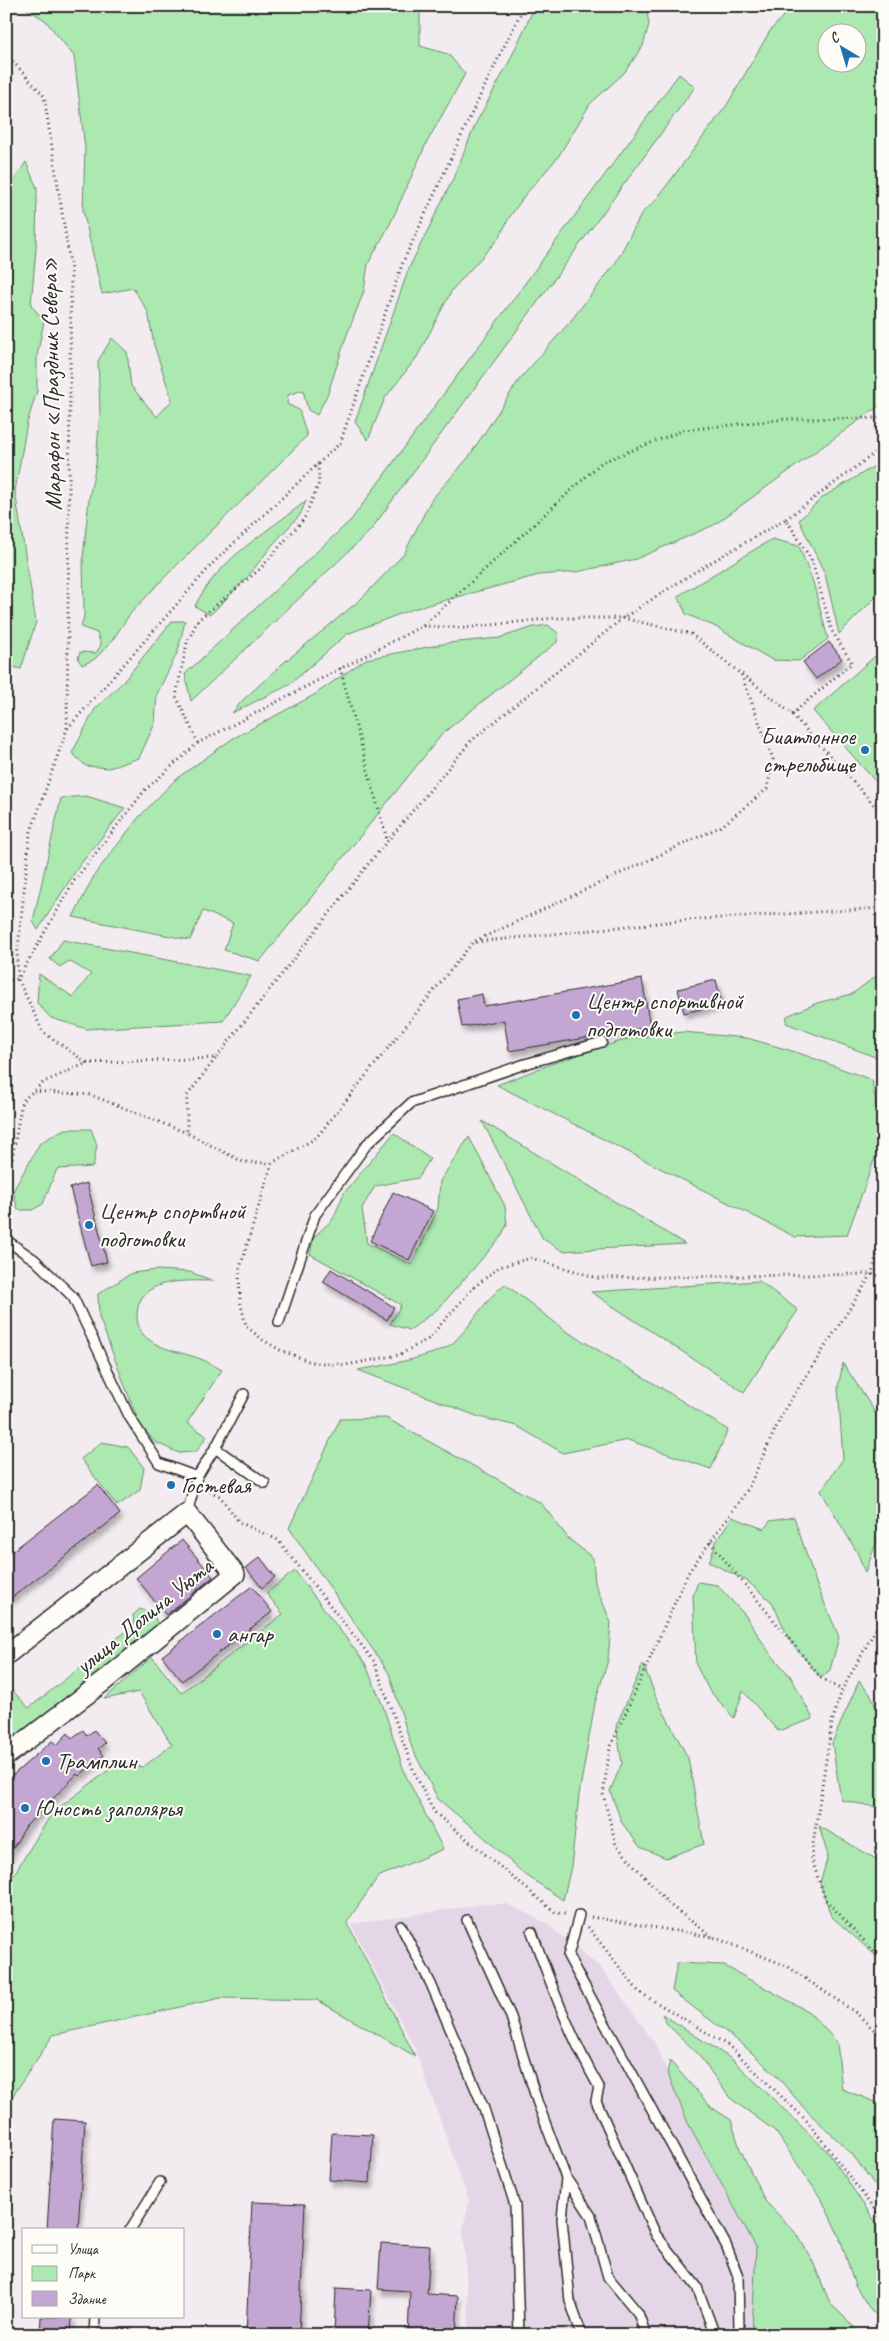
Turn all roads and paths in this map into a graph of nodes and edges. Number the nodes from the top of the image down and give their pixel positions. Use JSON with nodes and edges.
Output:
{"nodes":[{"id":1,"x":524,"y":6,"type":"edge"},
{"id":2,"x":6,"y":54,"type":"edge"},
{"id":3,"x":883,"y":418,"type":"edge"},
{"id":4,"x":883,"y":446,"type":"edge"},
{"id":5,"x":318,"y":464,"type":"junction"},
{"id":6,"x":786,"y":519,"type":"junction"},
{"id":7,"x":623,"y":618,"type":"junction"},
{"id":8,"x":422,"y":626,"type":"junction"},
{"id":9,"x":340,"y":668,"type":"junction"},
{"id":10,"x":741,"y":674,"type":"junction"},
{"id":11,"x":792,"y":714,"type":"junction"},
{"id":12,"x":67,"y":729,"type":"junction"},
{"id":13,"x":198,"y":743,"type":"junction"},
{"id":14,"x":883,"y":815,"type":"edge"},
{"id":15,"x":387,"y":841,"type":"junction"},
{"id":16,"x":883,"y":908,"type":"edge"},
{"id":17,"x":472,"y":942,"type":"junction"},
{"id":18,"x":18,"y":980,"type":"junction"},
{"id":19,"x":6,"y":982,"type":"edge"},
{"id":20,"x":602,"y":1042,"type":"dead end"},
{"id":21,"x":216,"y":1058,"type":"junction"},
{"id":22,"x":87,"y":1063,"type":"junction"},
{"id":23,"x":33,"y":1091,"type":"junction"},
{"id":24,"x":187,"y":1133,"type":"junction"},
{"id":25,"x":272,"y":1163,"type":"junction"},
{"id":26,"x":6,"y":1193,"type":"edge"},
{"id":27,"x":883,"y":1227,"type":"edge"},
{"id":28,"x":6,"y":1240,"type":"edge"},
{"id":29,"x":872,"y":1274,"type":"junction"},
{"id":30,"x":883,"y":1277,"type":"edge"},
{"id":31,"x":279,"y":1322,"type":"dead end"},
{"id":32,"x":244,"y":1394,"type":"dead end"},
{"id":33,"x":215,"y":1448,"type":"junction"},
{"id":34,"x":196,"y":1481,"type":"junction"},
{"id":35,"x":265,"y":1482,"type":"dead end"},
{"id":36,"x":187,"y":1514,"type":"junction"},
{"id":37,"x":710,"y":1542,"type":"junction"},
{"id":38,"x":883,"y":1616,"type":"edge"},
{"id":39,"x":6,"y":1655,"type":"edge"},
{"id":40,"x":842,"y":1690,"type":"junction"},
{"id":41,"x":6,"y":1756,"type":"edge"},
{"id":42,"x":579,"y":1915,"type":"junction"},
{"id":43,"x":466,"y":1920,"type":"dead end"},
{"id":44,"x":401,"y":1926,"type":"dead end"},
{"id":45,"x":532,"y":1932,"type":"dead end"},
{"id":46,"x":713,"y":1937,"type":"junction"},
{"id":47,"x":883,"y":1961,"type":"edge"},
{"id":48,"x":883,"y":2038,"type":"edge"},
{"id":49,"x":566,"y":2178,"type":"junction"},
{"id":50,"x":160,"y":2182,"type":"dead end"},
{"id":51,"x":883,"y":2221,"type":"edge"},
{"id":52,"x":131,"y":2228,"type":"edge"},
{"id":53,"x":95,"y":2318,"type":"edge"},
{"id":54,"x":94,"y":2335,"type":"edge"},
{"id":55,"x":519,"y":2335,"type":"edge"},
{"id":56,"x":582,"y":2335,"type":"edge"},
{"id":57,"x":646,"y":2335,"type":"edge"},
{"id":58,"x":716,"y":2335,"type":"edge"},
{"id":59,"x":736,"y":2335,"type":"edge"}],
"edges":[{"from":1,"to":5,"type":"path"},
{"from":2,"to":12,"type":"path","name":"Марафон «Праздник Севера»"},
{"from":3,"to":8,"type":"path"},
{"from":4,"to":6,"type":"path"},
{"from":5,"to":12,"type":"path"},
{"from":5,"to":13,"type":"path"},
{"from":6,"to":7,"type":"path"},
{"from":6,"to":11,"type":"path"},
{"from":7,"to":8,"type":"path"},
{"from":7,"to":10,"type":"path"},
{"from":7,"to":15,"type":"path"},
{"from":8,"to":9,"type":"path"},
{"from":9,"to":13,"type":"path"},
{"from":9,"to":15,"type":"path"},
{"from":10,"to":11,"type":"path"},
{"from":10,"to":17,"type":"path"},
{"from":11,"to":14,"type":"path"},
{"from":12,"to":18,"type":"path"},
{"from":13,"to":18,"type":"path"},
{"from":15,"to":21,"type":"path"},
{"from":16,"to":17,"type":"path"},
{"from":17,"to":25,"type":"path"},
{"from":18,"to":19,"type":"path"},
{"from":18,"to":22,"type":"path"},
{"from":20,"to":31,"type":"lane"},
{"from":21,"to":22,"type":"path"},
{"from":21,"to":24,"type":"path"},
{"from":22,"to":23,"type":"path"},
{"from":23,"to":24,"type":"path"},
{"from":23,"to":26,"type":"path"},
{"from":24,"to":25,"type":"path"},
{"from":25,"to":29,"type":"path"},
{"from":27,"to":29,"type":"path"},
{"from":28,"to":34,"type":"lane"},
{"from":29,"to":30,"type":"path"},
{"from":29,"to":37,"type":"path"},
{"from":32,"to":33,"type":"lane"},
{"from":33,"to":34,"type":"lane"},
{"from":33,"to":35,"type":"lane"},
{"from":34,"to":36,"type":"lane"},
{"from":34,"to":42,"type":"path"},
{"from":36,"to":39,"type":"street"},
{"from":36,"to":41,"type":"street","name":"улица Долина Уюта"},
{"from":37,"to":40,"type":"path"},
{"from":37,"to":46,"type":"path"},
{"from":38,"to":40,"type":"path"},
{"from":40,"to":47,"type":"path"},
{"from":42,"to":46,"type":"path"},
{"from":42,"to":51,"type":"path"},
{"from":42,"to":59,"type":"lane"},
{"from":43,"to":49,"type":"lane"},
{"from":44,"to":55,"type":"lane"},
{"from":45,"to":58,"type":"lane"},
{"from":46,"to":48,"type":"path"},
{"from":49,"to":56,"type":"lane"},
{"from":49,"to":57,"type":"lane"},
{"from":50,"to":52,"type":"lane"},
{"from":53,"to":54,"type":"lane"}]}
